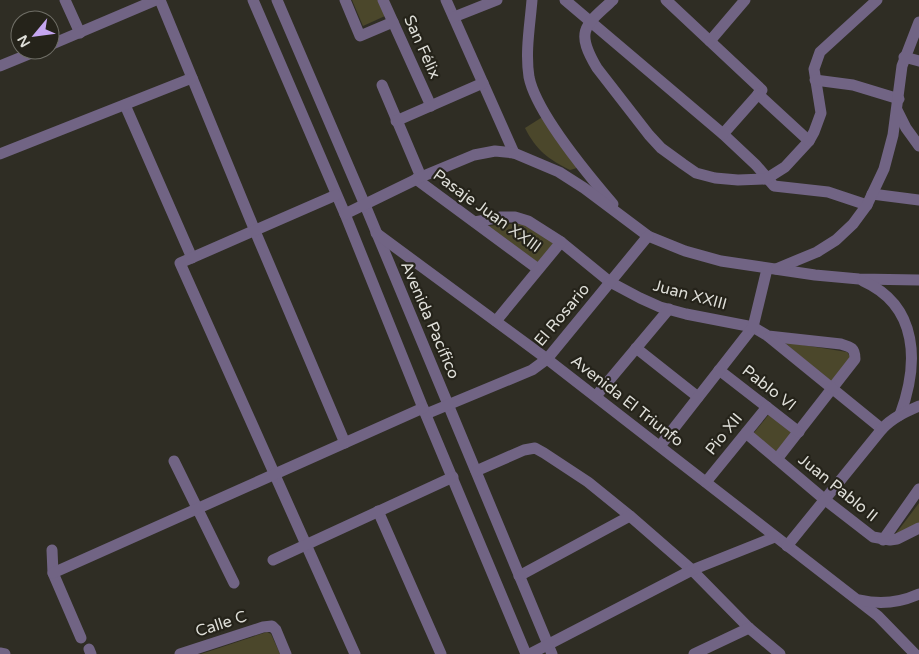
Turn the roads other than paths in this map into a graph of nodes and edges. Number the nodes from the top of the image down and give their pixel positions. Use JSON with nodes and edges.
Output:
{"nodes":[{"id":1,"x":65,"y":0,"type":"edge"},
{"id":2,"x":156,"y":0,"type":"edge"},
{"id":3,"x":160,"y":0,"type":"edge"},
{"id":4,"x":252,"y":0,"type":"edge"},
{"id":5,"x":277,"y":0,"type":"edge"},
{"id":6,"x":345,"y":0,"type":"edge"},
{"id":7,"x":384,"y":0,"type":"edge"},
{"id":8,"x":446,"y":0,"type":"edge"},
{"id":9,"x":497,"y":0,"type":"edge"},
{"id":10,"x":532,"y":0,"type":"edge"},
{"id":11,"x":565,"y":0,"type":"edge"},
{"id":12,"x":613,"y":0,"type":"edge"},
{"id":13,"x":745,"y":0,"type":"edge"},
{"id":14,"x":877,"y":0,"type":"edge"},
{"id":15,"x":673,"y":2,"type":"edge"},
{"id":16,"x":454,"y":18,"type":"junction"},
{"id":17,"x":590,"y":21,"type":"junction"},
{"id":18,"x":393,"y":22,"type":"junction"},
{"id":19,"x":919,"y":22,"type":"edge"},
{"id":20,"x":80,"y":33,"type":"junction"},
{"id":21,"x":60,"y":41,"type":"edge"},
{"id":22,"x":710,"y":41,"type":"junction"},
{"id":23,"x":904,"y":57,"type":"junction"},
{"id":24,"x":15,"y":60,"type":"edge"},
{"id":25,"x":919,"y":61,"type":"edge"},
{"id":26,"x":0,"y":66,"type":"edge"},
{"id":27,"x":192,"y":78,"type":"junction"},
{"id":28,"x":815,"y":80,"type":"junction"},
{"id":29,"x":483,"y":84,"type":"junction"},
{"id":30,"x":382,"y":85,"type":"dead end"},
{"id":31,"x":760,"y":92,"type":"junction"},
{"id":32,"x":898,"y":104,"type":"junction"},
{"id":33,"x":125,"y":105,"type":"junction"},
{"id":34,"x":430,"y":106,"type":"junction"},
{"id":35,"x":396,"y":121,"type":"junction"},
{"id":36,"x":723,"y":134,"type":"junction"},
{"id":37,"x":809,"y":141,"type":"junction"},
{"id":38,"x":919,"y":146,"type":"edge"},
{"id":39,"x":514,"y":153,"type":"junction"},
{"id":40,"x":0,"y":154,"type":"edge"},
{"id":41,"x":418,"y":178,"type":"junction"},
{"id":42,"x":766,"y":179,"type":"junction"},
{"id":43,"x":336,"y":195,"type":"junction"},
{"id":44,"x":869,"y":200,"type":"junction"},
{"id":45,"x":919,"y":200,"type":"edge"},
{"id":46,"x":365,"y":205,"type":"junction"},
{"id":47,"x":345,"y":214,"type":"junction"},
{"id":48,"x":475,"y":222,"type":"junction"},
{"id":49,"x":628,"y":222,"type":"junction"},
{"id":50,"x":254,"y":231,"type":"junction"},
{"id":51,"x":376,"y":233,"type":"junction"},
{"id":52,"x":648,"y":236,"type":"junction"},
{"id":53,"x":561,"y":242,"type":"junction"},
{"id":54,"x":192,"y":258,"type":"junction"},
{"id":55,"x":538,"y":269,"type":"junction"},
{"id":56,"x":771,"y":269,"type":"junction"},
{"id":57,"x":859,"y":279,"type":"junction"},
{"id":58,"x":919,"y":280,"type":"edge"},
{"id":59,"x":610,"y":282,"type":"junction"},
{"id":60,"x":669,"y":309,"type":"junction"},
{"id":61,"x":496,"y":321,"type":"junction"},
{"id":62,"x":753,"y":327,"type":"junction"},
{"id":63,"x":768,"y":336,"type":"junction"},
{"id":64,"x":636,"y":348,"type":"junction"},
{"id":65,"x":547,"y":359,"type":"junction"},
{"id":66,"x":719,"y":370,"type":"junction"},
{"id":67,"x":833,"y":388,"type":"junction"},
{"id":68,"x":596,"y":396,"type":"junction"},
{"id":69,"x":698,"y":397,"type":"junction"},
{"id":70,"x":448,"y":405,"type":"junction"},
{"id":71,"x":919,"y":406,"type":"edge"},
{"id":72,"x":767,"y":407,"type":"junction"},
{"id":73,"x":425,"y":411,"type":"junction"},
{"id":74,"x":900,"y":415,"type":"junction"},
{"id":75,"x":882,"y":428,"type":"junction"},
{"id":76,"x":799,"y":432,"type":"junction"},
{"id":77,"x":746,"y":433,"type":"junction"},
{"id":78,"x":344,"y":443,"type":"junction"},
{"id":79,"x":660,"y":446,"type":"junction"},
{"id":80,"x":777,"y":460,"type":"junction"},
{"id":81,"x":174,"y":461,"type":"dead end"},
{"id":82,"x":476,"y":471,"type":"junction"},
{"id":83,"x":274,"y":474,"type":"junction"},
{"id":84,"x":453,"y":477,"type":"junction"},
{"id":85,"x":706,"y":482,"type":"junction"},
{"id":86,"x":919,"y":489,"type":"edge"},
{"id":87,"x":824,"y":499,"type":"junction"},
{"id":88,"x":197,"y":508,"type":"junction"},
{"id":89,"x":378,"y":511,"type":"junction"},
{"id":90,"x":630,"y":516,"type":"junction"},
{"id":91,"x":919,"y":528,"type":"edge"},
{"id":92,"x":775,"y":536,"type":"junction"},
{"id":93,"x":883,"y":540,"type":"junction"},
{"id":94,"x":306,"y":544,"type":"junction"},
{"id":95,"x":787,"y":546,"type":"junction"},
{"id":96,"x":52,"y":550,"type":"dead end"},
{"id":97,"x":273,"y":560,"type":"dead end"},
{"id":98,"x":692,"y":570,"type":"junction"},
{"id":99,"x":53,"y":572,"type":"junction"},
{"id":100,"x":519,"y":576,"type":"junction"},
{"id":101,"x":234,"y":583,"type":"dead end"},
{"id":102,"x":919,"y":594,"type":"edge"},
{"id":103,"x":856,"y":599,"type":"junction"},
{"id":104,"x":749,"y":628,"type":"junction"},
{"id":105,"x":81,"y":638,"type":"dead end"},
{"id":106,"x":550,"y":649,"type":"edge"},
{"id":107,"x":0,"y":653,"type":"edge"},
{"id":108,"x":5,"y":654,"type":"edge"},
{"id":109,"x":180,"y":654,"type":"edge"},
{"id":110,"x":286,"y":654,"type":"edge"},
{"id":111,"x":355,"y":654,"type":"edge"},
{"id":112,"x":442,"y":654,"type":"edge"},
{"id":113,"x":528,"y":654,"type":"edge"},
{"id":114,"x":694,"y":654,"type":"edge"},
{"id":115,"x":780,"y":654,"type":"edge"},
{"id":116,"x":915,"y":654,"type":"edge"}],
"edges":[{"from":1,"to":20,"type":"street"},
{"from":2,"to":20,"type":"street"},
{"from":3,"to":27,"type":"street"},
{"from":4,"to":43,"type":"street"},
{"from":5,"to":46,"type":"street","name":"Avenida Pacífico"},
{"from":6,"to":18,"type":"street"},
{"from":7,"to":18,"type":"street","name":"San Félix"},
{"from":8,"to":16,"type":"street"},
{"from":9,"to":16,"type":"street"},
{"from":10,"to":49,"type":"street"},
{"from":11,"to":17,"type":"street"},
{"from":12,"to":17,"type":"street"},
{"from":13,"to":22,"type":"street"},
{"from":14,"to":28,"type":"street"},
{"from":15,"to":22,"type":"street"},
{"from":16,"to":29,"type":"street"},
{"from":17,"to":36,"type":"street"},
{"from":17,"to":42,"type":"street"},
{"from":18,"to":34,"type":"street","name":"San Félix"},
{"from":19,"to":23,"type":"street"},
{"from":20,"to":21,"type":"street"},
{"from":22,"to":31,"type":"street"},
{"from":23,"to":25,"type":"street"},
{"from":23,"to":32,"type":"street"},
{"from":24,"to":26,"type":"street"},
{"from":27,"to":33,"type":"street"},
{"from":27,"to":50,"type":"street"},
{"from":28,"to":32,"type":"street"},
{"from":28,"to":37,"type":"street"},
{"from":29,"to":34,"type":"street"},
{"from":29,"to":39,"type":"street"},
{"from":30,"to":35,"type":"street","name":"Pasaje Juan XXIII"},
{"from":31,"to":36,"type":"street"},
{"from":31,"to":37,"type":"street"},
{"from":32,"to":38,"type":"street"},
{"from":32,"to":44,"type":"street"},
{"from":33,"to":40,"type":"street"},
{"from":33,"to":54,"type":"street"},
{"from":34,"to":35,"type":"street"},
{"from":35,"to":41,"type":"street","name":"Pasaje Juan XXIII"},
{"from":36,"to":42,"type":"street"},
{"from":37,"to":42,"type":"street"},
{"from":39,"to":41,"type":"street"},
{"from":39,"to":49,"type":"street"},
{"from":41,"to":46,"type":"street"},
{"from":41,"to":48,"type":"street","name":"Pasaje Juan XXIII"},
{"from":42,"to":44,"type":"street"},
{"from":43,"to":47,"type":"street"},
{"from":43,"to":50,"type":"street"},
{"from":44,"to":45,"type":"street"},
{"from":44,"to":56,"type":"street"},
{"from":46,"to":47,"type":"street"},
{"from":46,"to":51,"type":"street","name":"Avenida Pacífico"},
{"from":47,"to":73,"type":"street"},
{"from":48,"to":53,"type":"street","name":"Juan XXIII"},
{"from":48,"to":55,"type":"street","name":"Pasaje Juan XXIII"},
{"from":49,"to":52,"type":"street"},
{"from":50,"to":54,"type":"street"},
{"from":50,"to":78,"type":"street"},
{"from":51,"to":61,"type":"street","name":"Avenida El Triunfo"},
{"from":51,"to":70,"type":"street","name":"Avenida Pacífico"},
{"from":52,"to":56,"type":"street"},
{"from":52,"to":59,"type":"street","name":"El Rosario"},
{"from":53,"to":55,"type":"street"},
{"from":53,"to":59,"type":"street","name":"Juan XXIII"},
{"from":54,"to":83,"type":"street"},
{"from":55,"to":61,"type":"street"},
{"from":56,"to":57,"type":"street"},
{"from":56,"to":62,"type":"street"},
{"from":57,"to":58,"type":"street"},
{"from":57,"to":74,"type":"street"},
{"from":59,"to":60,"type":"street","name":"Juan XXIII"},
{"from":59,"to":65,"type":"street","name":"El Rosario"},
{"from":60,"to":62,"type":"street","name":"Juan XXIII"},
{"from":60,"to":64,"type":"street"},
{"from":61,"to":65,"type":"street","name":"Avenida El Triunfo"},
{"from":62,"to":63,"type":"street","name":"Juan XXIII"},
{"from":62,"to":66,"type":"street"},
{"from":63,"to":67,"type":"street"},
{"from":63,"to":67,"type":"street","name":"Juan XXIII"},
{"from":64,"to":68,"type":"street"},
{"from":64,"to":69,"type":"street"},
{"from":65,"to":68,"type":"street","name":"Avenida El Triunfo"},
{"from":65,"to":70,"type":"street","name":"El Rosario"},
{"from":66,"to":69,"type":"street"},
{"from":66,"to":72,"type":"street","name":"Pablo VI"},
{"from":67,"to":75,"type":"street"},
{"from":67,"to":76,"type":"street"},
{"from":68,"to":79,"type":"street","name":"Avenida El Triunfo"},
{"from":69,"to":79,"type":"street"},
{"from":70,"to":73,"type":"street","name":"El Rosario"},
{"from":70,"to":82,"type":"street","name":"Avenida Pacífico"},
{"from":71,"to":74,"type":"street"},
{"from":72,"to":76,"type":"street","name":"Pablo VI"},
{"from":72,"to":77,"type":"street","name":"Pio XII"},
{"from":73,"to":78,"type":"street","name":"El Rosario"},
{"from":73,"to":84,"type":"street"},
{"from":74,"to":75,"type":"street"},
{"from":75,"to":87,"type":"street"},
{"from":76,"to":80,"type":"street"},
{"from":77,"to":80,"type":"street","name":"Juan Pablo II"},
{"from":77,"to":85,"type":"street","name":"Pio XII"},
{"from":78,"to":83,"type":"street","name":"El Rosario"},
{"from":79,"to":85,"type":"street","name":"Avenida El Triunfo"},
{"from":80,"to":87,"type":"street","name":"Juan Pablo II"},
{"from":81,"to":88,"type":"street"},
{"from":82,"to":90,"type":"street"},
{"from":82,"to":100,"type":"street","name":"Avenida Pacífico"},
{"from":83,"to":88,"type":"street","name":"El Rosario"},
{"from":83,"to":94,"type":"street"},
{"from":84,"to":89,"type":"street"},
{"from":84,"to":113,"type":"street"},
{"from":85,"to":92,"type":"street","name":"Avenida El Triunfo"},
{"from":86,"to":93,"type":"street"},
{"from":87,"to":93,"type":"street","name":"Juan Pablo II"},
{"from":87,"to":95,"type":"street"},
{"from":88,"to":99,"type":"street","name":"El Rosario"},
{"from":88,"to":101,"type":"street"},
{"from":89,"to":94,"type":"street"},
{"from":89,"to":112,"type":"street"},
{"from":90,"to":98,"type":"street"},
{"from":90,"to":100,"type":"street"},
{"from":91,"to":93,"type":"street","name":"Juan Pablo II"},
{"from":92,"to":95,"type":"street","name":"Avenida El Triunfo"},
{"from":92,"to":98,"type":"street"},
{"from":94,"to":97,"type":"street"},
{"from":94,"to":111,"type":"street"},
{"from":95,"to":103,"type":"street","name":"Avenida El Triunfo"},
{"from":96,"to":99,"type":"street"},
{"from":98,"to":104,"type":"street"},
{"from":98,"to":106,"type":"street"},
{"from":99,"to":105,"type":"street"},
{"from":100,"to":106,"type":"street","name":"Avenida Pacífico"},
{"from":102,"to":103,"type":"street","name":"Avenida El Triunfo"},
{"from":103,"to":116,"type":"street","name":"Avenida El Triunfo"},
{"from":104,"to":114,"type":"street"},
{"from":104,"to":115,"type":"street"},
{"from":106,"to":113,"type":"street"},
{"from":107,"to":108,"type":"street"},
{"from":109,"to":110,"type":"street","name":"Calle C"}]}
